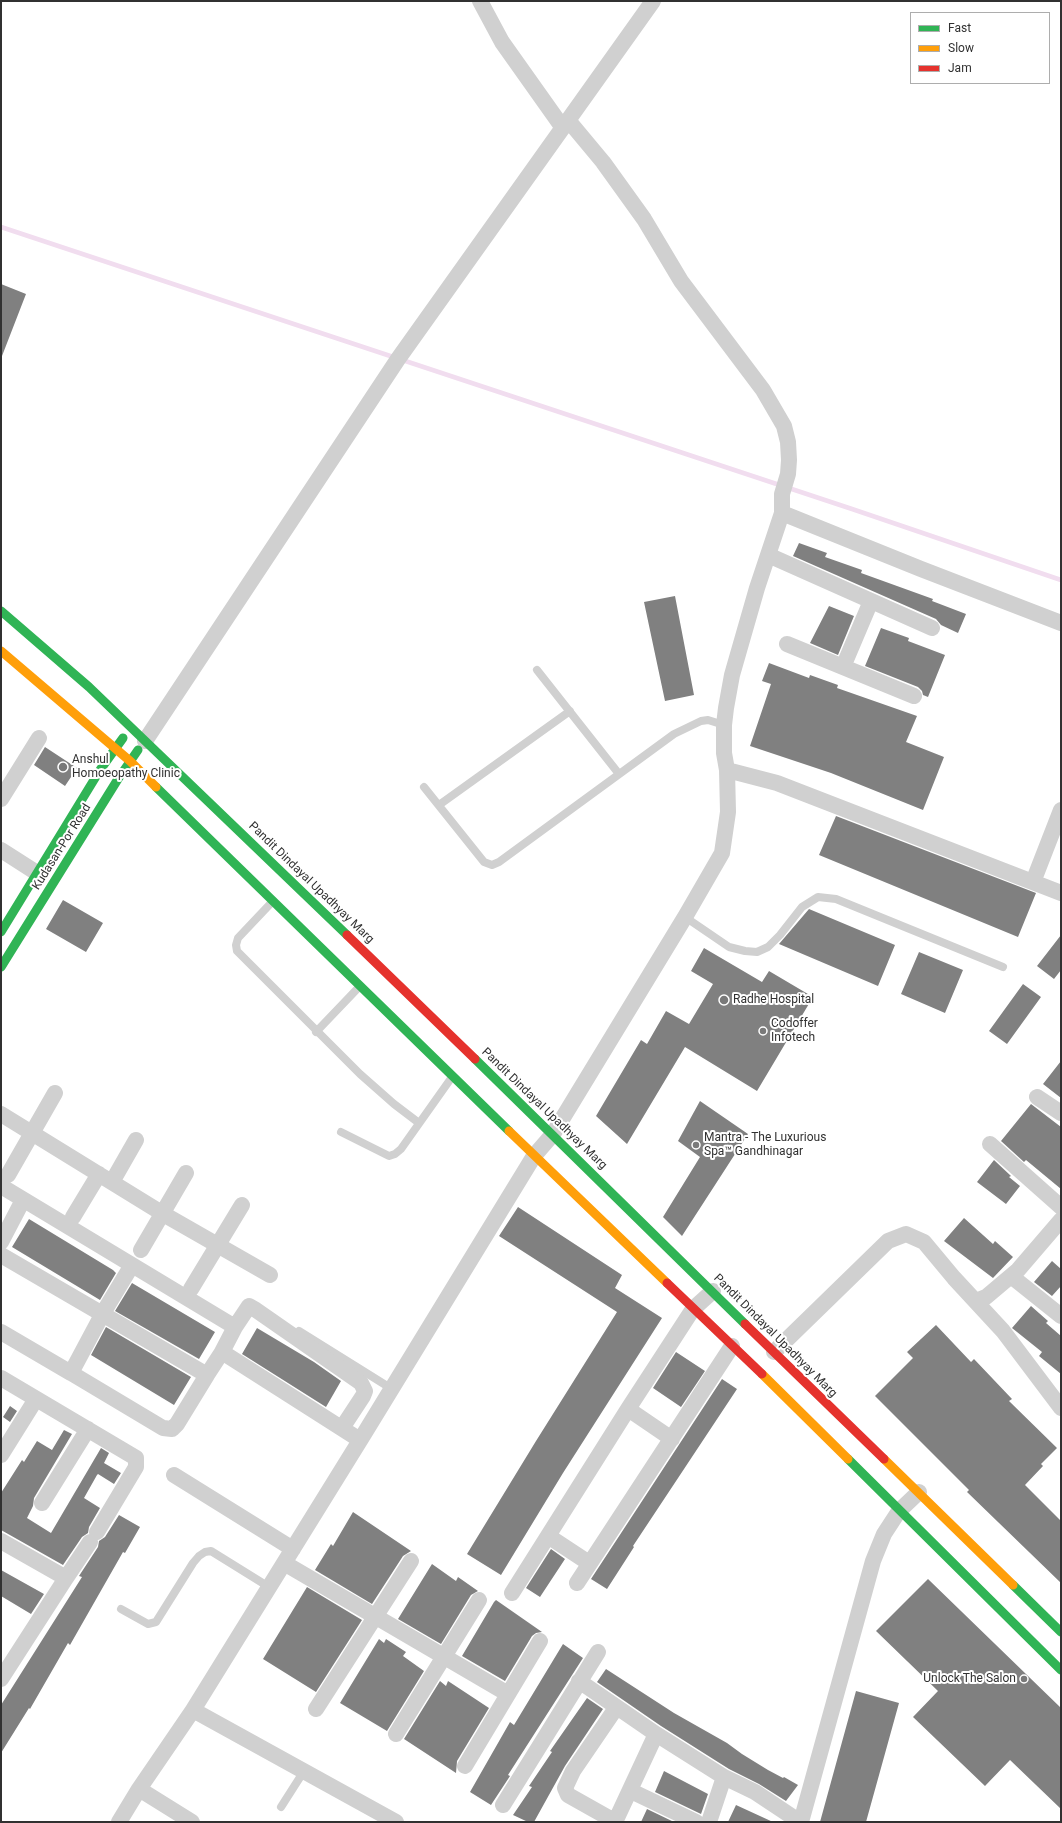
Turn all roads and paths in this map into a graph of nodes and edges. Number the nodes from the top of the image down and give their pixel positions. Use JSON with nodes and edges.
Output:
{"nodes":[{"id":1,"x":480,"y":1,"type":"edge"},
{"id":2,"x":653,"y":1,"type":"edge"},
{"id":3,"x":566,"y":124,"type":"junction"},
{"id":4,"x":782,"y":513,"type":"junction"},
{"id":5,"x":768,"y":555,"type":"junction"},
{"id":6,"x":871,"y":601,"type":"junction"},
{"id":7,"x":1,"y":611,"type":"edge"},
{"id":8,"x":1061,"y":623,"type":"edge"},
{"id":9,"x":932,"y":628,"type":"dead end"},
{"id":10,"x":787,"y":644,"type":"dead end"},
{"id":11,"x":1,"y":651,"type":"edge"},
{"id":12,"x":843,"y":667,"type":"junction"},
{"id":13,"x":537,"y":670,"type":"dead end"},
{"id":14,"x":914,"y":696,"type":"dead end"},
{"id":15,"x":570,"y":711,"type":"junction"},
{"id":16,"x":724,"y":725,"type":"junction"},
{"id":17,"x":133,"y":728,"type":"junction"},
{"id":18,"x":39,"y":738,"type":"dead end"},
{"id":19,"x":145,"y":741,"type":"junction"},
{"id":20,"x":114,"y":749,"type":"junction"},
{"id":21,"x":130,"y":761,"type":"junction"},
{"id":22,"x":727,"y":770,"type":"junction"},
{"id":23,"x":619,"y":774,"type":"junction"},
{"id":24,"x":424,"y":787,"type":"dead end"},
{"id":25,"x":1,"y":800,"type":"edge"},
{"id":26,"x":439,"y":805,"type":"junction"},
{"id":27,"x":1061,"y":810,"type":"edge"},
{"id":28,"x":1,"y":850,"type":"edge"},
{"id":29,"x":37,"y":873,"type":"junction"},
{"id":30,"x":1033,"y":882,"type":"junction"},
{"id":31,"x":1061,"y":893,"type":"edge"},
{"id":32,"x":273,"y":900,"type":"junction"},
{"id":33,"x":685,"y":918,"type":"junction"},
{"id":34,"x":1,"y":932,"type":"edge"},
{"id":35,"x":1003,"y":966,"type":"dead end"},
{"id":36,"x":1,"y":967,"type":"edge"},
{"id":37,"x":360,"y":986,"type":"junction"},
{"id":38,"x":316,"y":1032,"type":"junction"},
{"id":39,"x":452,"y":1076,"type":"junction"},
{"id":40,"x":55,"y":1093,"type":"dead end"},
{"id":41,"x":1038,"y":1097,"type":"dead end"},
{"id":42,"x":1061,"y":1113,"type":"edge"},
{"id":43,"x":1,"y":1114,"type":"edge"},
{"id":44,"x":419,"y":1123,"type":"junction"},
{"id":45,"x":341,"y":1132,"type":"dead end"},
{"id":46,"x":32,"y":1133,"type":"junction"},
{"id":47,"x":553,"y":1134,"type":"junction"},
{"id":48,"x":136,"y":1140,"type":"dead end"},
{"id":49,"x":990,"y":1144,"type":"dead end"},
{"id":50,"x":534,"y":1156,"type":"junction"},
{"id":51,"x":186,"y":1173,"type":"dead end"},
{"id":52,"x":99,"y":1174,"type":"junction"},
{"id":53,"x":4,"y":1180,"type":"edge"},
{"id":54,"x":112,"y":1182,"type":"junction"},
{"id":55,"x":24,"y":1200,"type":"junction"},
{"id":56,"x":242,"y":1205,"type":"dead end"},
{"id":57,"x":1061,"y":1207,"type":"edge"},
{"id":58,"x":162,"y":1213,"type":"junction"},
{"id":59,"x":73,"y":1217,"type":"dead end"},
{"id":60,"x":1061,"y":1220,"type":"edge"},
{"id":61,"x":1,"y":1242,"type":"edge"},
{"id":62,"x":218,"y":1245,"type":"junction"},
{"id":63,"x":141,"y":1250,"type":"dead end"},
{"id":64,"x":1,"y":1255,"type":"edge"},
{"id":65,"x":132,"y":1265,"type":"junction"},
{"id":66,"x":270,"y":1275,"type":"dead end"},
{"id":67,"x":1011,"y":1276,"type":"junction"},
{"id":68,"x":192,"y":1289,"type":"dead end"},
{"id":69,"x":713,"y":1291,"type":"junction"},
{"id":70,"x":976,"y":1301,"type":"junction"},
{"id":71,"x":693,"y":1309,"type":"junction"},
{"id":72,"x":103,"y":1314,"type":"junction"},
{"id":73,"x":1061,"y":1316,"type":"edge"},
{"id":74,"x":278,"y":1318,"type":"dead end"},
{"id":75,"x":235,"y":1327,"type":"junction"},
{"id":76,"x":1,"y":1332,"type":"edge"},
{"id":77,"x":732,"y":1346,"type":"junction"},
{"id":78,"x":222,"y":1352,"type":"junction"},
{"id":79,"x":774,"y":1352,"type":"junction"},
{"id":80,"x":71,"y":1373,"type":"junction"},
{"id":81,"x":207,"y":1375,"type":"junction"},
{"id":82,"x":1,"y":1378,"type":"edge"},
{"id":83,"x":392,"y":1389,"type":"junction"},
{"id":84,"x":36,"y":1399,"type":"junction"},
{"id":85,"x":1061,"y":1408,"type":"edge"},
{"id":86,"x":628,"y":1409,"type":"junction"},
{"id":87,"x":342,"y":1428,"type":"junction"},
{"id":88,"x":88,"y":1429,"type":"junction"},
{"id":89,"x":672,"y":1438,"type":"junction"},
{"id":90,"x":360,"y":1440,"type":"junction"},
{"id":91,"x":1,"y":1455,"type":"edge"},
{"id":92,"x":174,"y":1475,"type":"dead end"},
{"id":93,"x":919,"y":1492,"type":"junction"},
{"id":94,"x":42,"y":1503,"type":"dead end"},
{"id":95,"x":899,"y":1511,"type":"junction"},
{"id":96,"x":548,"y":1536,"type":"junction"},
{"id":97,"x":1,"y":1541,"type":"edge"},
{"id":98,"x":293,"y":1550,"type":"junction"},
{"id":99,"x":411,"y":1561,"type":"dead end"},
{"id":100,"x":284,"y":1563,"type":"junction"},
{"id":101,"x":589,"y":1563,"type":"junction"},
{"id":102,"x":66,"y":1578,"type":"junction"},
{"id":103,"x":577,"y":1582,"type":"dead end"},
{"id":104,"x":269,"y":1587,"type":"junction"},
{"id":105,"x":512,"y":1593,"type":"dead end"},
{"id":106,"x":479,"y":1600,"type":"dead end"},
{"id":107,"x":121,"y":1609,"type":"dead end"},
{"id":108,"x":376,"y":1617,"type":"junction"},
{"id":109,"x":1061,"y":1632,"type":"edge"},
{"id":110,"x":540,"y":1641,"type":"dead end"},
{"id":111,"x":598,"y":1652,"type":"dead end"},
{"id":112,"x":443,"y":1657,"type":"junction"},
{"id":113,"x":1061,"y":1670,"type":"edge"},
{"id":114,"x":1,"y":1679,"type":"edge"},
{"id":115,"x":579,"y":1681,"type":"junction"},
{"id":116,"x":508,"y":1694,"type":"junction"},
{"id":117,"x":616,"y":1708,"type":"junction"},
{"id":118,"x":316,"y":1709,"type":"dead end"},
{"id":119,"x":193,"y":1710,"type":"junction"},
{"id":120,"x":396,"y":1734,"type":"dead end"},
{"id":121,"x":656,"y":1734,"type":"junction"},
{"id":122,"x":465,"y":1766,"type":"dead end"},
{"id":123,"x":304,"y":1771,"type":"junction"},
{"id":124,"x":724,"y":1777,"type":"junction"},
{"id":125,"x":139,"y":1789,"type":"junction"},
{"id":126,"x":631,"y":1791,"type":"junction"},
{"id":127,"x":503,"y":1805,"type":"dead end"},
{"id":128,"x":281,"y":1807,"type":"dead end"},
{"id":129,"x":120,"y":1822,"type":"edge"},
{"id":130,"x":192,"y":1822,"type":"edge"},
{"id":131,"x":396,"y":1822,"type":"edge"},
{"id":132,"x":616,"y":1822,"type":"edge"},
{"id":133,"x":696,"y":1822,"type":"edge"},
{"id":134,"x":709,"y":1822,"type":"edge"},
{"id":135,"x":800,"y":1822,"type":"edge"}],
"edges":[{"from":1,"to":3,"type":"street"},
{"from":2,"to":3,"type":"street"},
{"from":3,"to":4,"type":"street"},
{"from":3,"to":19,"type":"street"},
{"from":4,"to":5,"type":"street"},
{"from":4,"to":8,"type":"street"},
{"from":5,"to":6,"type":"street"},
{"from":5,"to":16,"type":"street"},
{"from":6,"to":9,"type":"street"},
{"from":6,"to":12,"type":"street"},
{"from":7,"to":17,"type":"street","name":"Pandit Dindayal Upadhyay Marg"},
{"from":10,"to":12,"type":"street"},
{"from":11,"to":20,"type":"street"},
{"from":12,"to":14,"type":"street"},
{"from":13,"to":15,"type":"lane"},
{"from":15,"to":23,"type":"lane"},
{"from":15,"to":26,"type":"lane"},
{"from":16,"to":22,"type":"street"},
{"from":16,"to":23,"type":"lane"},
{"from":17,"to":19,"type":"street","name":"Pandit Dindayal Upadhyay Marg"},
{"from":17,"to":20,"type":"street","name":"Kudasan-Por Road"},
{"from":18,"to":25,"type":"street"},
{"from":19,"to":21,"type":"street","name":"Kudasan-Por Road"},
{"from":19,"to":47,"type":"street","name":"Pandit Dindayal Upadhyay Marg"},
{"from":20,"to":21,"type":"street"},
{"from":20,"to":29,"type":"street","name":"Kudasan-Por Road"},
{"from":21,"to":32,"type":"street"},
{"from":21,"to":36,"type":"street","name":"Kudasan-Por Road"},
{"from":22,"to":30,"type":"street"},
{"from":22,"to":33,"type":"street"},
{"from":23,"to":26,"type":"lane"},
{"from":24,"to":26,"type":"lane"},
{"from":27,"to":30,"type":"street"},
{"from":28,"to":29,"type":"street"},
{"from":29,"to":34,"type":"street","name":"Kudasan-Por Road"},
{"from":30,"to":31,"type":"street"},
{"from":32,"to":37,"type":"street"},
{"from":32,"to":38,"type":"lane"},
{"from":33,"to":35,"type":"lane"},
{"from":33,"to":47,"type":"street"},
{"from":37,"to":38,"type":"lane"},
{"from":37,"to":39,"type":"street"},
{"from":38,"to":44,"type":"lane"},
{"from":39,"to":44,"type":"lane"},
{"from":39,"to":50,"type":"street"},
{"from":40,"to":46,"type":"street"},
{"from":41,"to":42,"type":"street"},
{"from":43,"to":46,"type":"street"},
{"from":44,"to":45,"type":"lane"},
{"from":46,"to":52,"type":"street"},
{"from":46,"to":53,"type":"street"},
{"from":47,"to":50,"type":"street"},
{"from":47,"to":69,"type":"street","name":"Pandit Dindayal Upadhyay Marg"},
{"from":48,"to":54,"type":"street"},
{"from":49,"to":57,"type":"street"},
{"from":50,"to":71,"type":"street"},
{"from":50,"to":83,"type":"street"},
{"from":51,"to":58,"type":"street"},
{"from":52,"to":54,"type":"street"},
{"from":52,"to":59,"type":"street"},
{"from":53,"to":55,"type":"street"},
{"from":54,"to":58,"type":"street"},
{"from":55,"to":61,"type":"street"},
{"from":55,"to":65,"type":"street"},
{"from":56,"to":62,"type":"street"},
{"from":58,"to":62,"type":"street"},
{"from":58,"to":63,"type":"street"},
{"from":60,"to":67,"type":"street"},
{"from":62,"to":66,"type":"street"},
{"from":62,"to":68,"type":"street"},
{"from":64,"to":72,"type":"street"},
{"from":65,"to":72,"type":"street"},
{"from":65,"to":75,"type":"street"},
{"from":67,"to":70,"type":"street"},
{"from":67,"to":73,"type":"street"},
{"from":69,"to":71,"type":"street"},
{"from":69,"to":79,"type":"street","name":"Pandit Dindayal Upadhyay Marg"},
{"from":70,"to":79,"type":"street"},
{"from":70,"to":85,"type":"street"},
{"from":71,"to":77,"type":"street"},
{"from":71,"to":86,"type":"street"},
{"from":72,"to":80,"type":"street"},
{"from":72,"to":81,"type":"street"},
{"from":74,"to":83,"type":"lane"},
{"from":75,"to":78,"type":"street"},
{"from":75,"to":87,"type":"street"},
{"from":76,"to":80,"type":"street"},
{"from":77,"to":89,"type":"street"},
{"from":77,"to":95,"type":"street"},
{"from":78,"to":81,"type":"street"},
{"from":78,"to":87,"type":"street"},
{"from":79,"to":93,"type":"street","name":"Pandit Dindayal Upadhyay Marg"},
{"from":80,"to":81,"type":"street"},
{"from":82,"to":84,"type":"street"},
{"from":83,"to":90,"type":"street"},
{"from":84,"to":88,"type":"street"},
{"from":84,"to":91,"type":"street"},
{"from":86,"to":89,"type":"street"},
{"from":86,"to":96,"type":"street"},
{"from":87,"to":90,"type":"street"},
{"from":88,"to":94,"type":"street"},
{"from":88,"to":102,"type":"street"},
{"from":89,"to":101,"type":"street"},
{"from":90,"to":98,"type":"street"},
{"from":92,"to":98,"type":"street"},
{"from":93,"to":95,"type":"street"},
{"from":93,"to":109,"type":"street","name":"Pandit Dindayal Upadhyay Marg"},
{"from":95,"to":113,"type":"street"},
{"from":95,"to":135,"type":"street"},
{"from":96,"to":101,"type":"street"},
{"from":96,"to":105,"type":"street"},
{"from":97,"to":102,"type":"street"},
{"from":98,"to":100,"type":"street"},
{"from":99,"to":108,"type":"street"},
{"from":100,"to":104,"type":"street"},
{"from":100,"to":108,"type":"street"},
{"from":101,"to":103,"type":"street"},
{"from":102,"to":114,"type":"street"},
{"from":104,"to":107,"type":"lane"},
{"from":104,"to":119,"type":"street"},
{"from":106,"to":112,"type":"street"},
{"from":108,"to":112,"type":"street"},
{"from":108,"to":118,"type":"street"},
{"from":110,"to":116,"type":"street"},
{"from":111,"to":115,"type":"street"},
{"from":112,"to":116,"type":"street"},
{"from":112,"to":120,"type":"street"},
{"from":115,"to":117,"type":"street"},
{"from":115,"to":127,"type":"street"},
{"from":116,"to":122,"type":"street"},
{"from":117,"to":121,"type":"street"},
{"from":117,"to":132,"type":"street"},
{"from":119,"to":123,"type":"street"},
{"from":119,"to":125,"type":"street"},
{"from":121,"to":124,"type":"street"},
{"from":121,"to":126,"type":"street"},
{"from":123,"to":128,"type":"lane"},
{"from":123,"to":131,"type":"street"},
{"from":124,"to":134,"type":"street"},
{"from":124,"to":135,"type":"street"},
{"from":125,"to":129,"type":"street"},
{"from":125,"to":130,"type":"street"},
{"from":126,"to":132,"type":"street"},
{"from":126,"to":133,"type":"street"}]}
